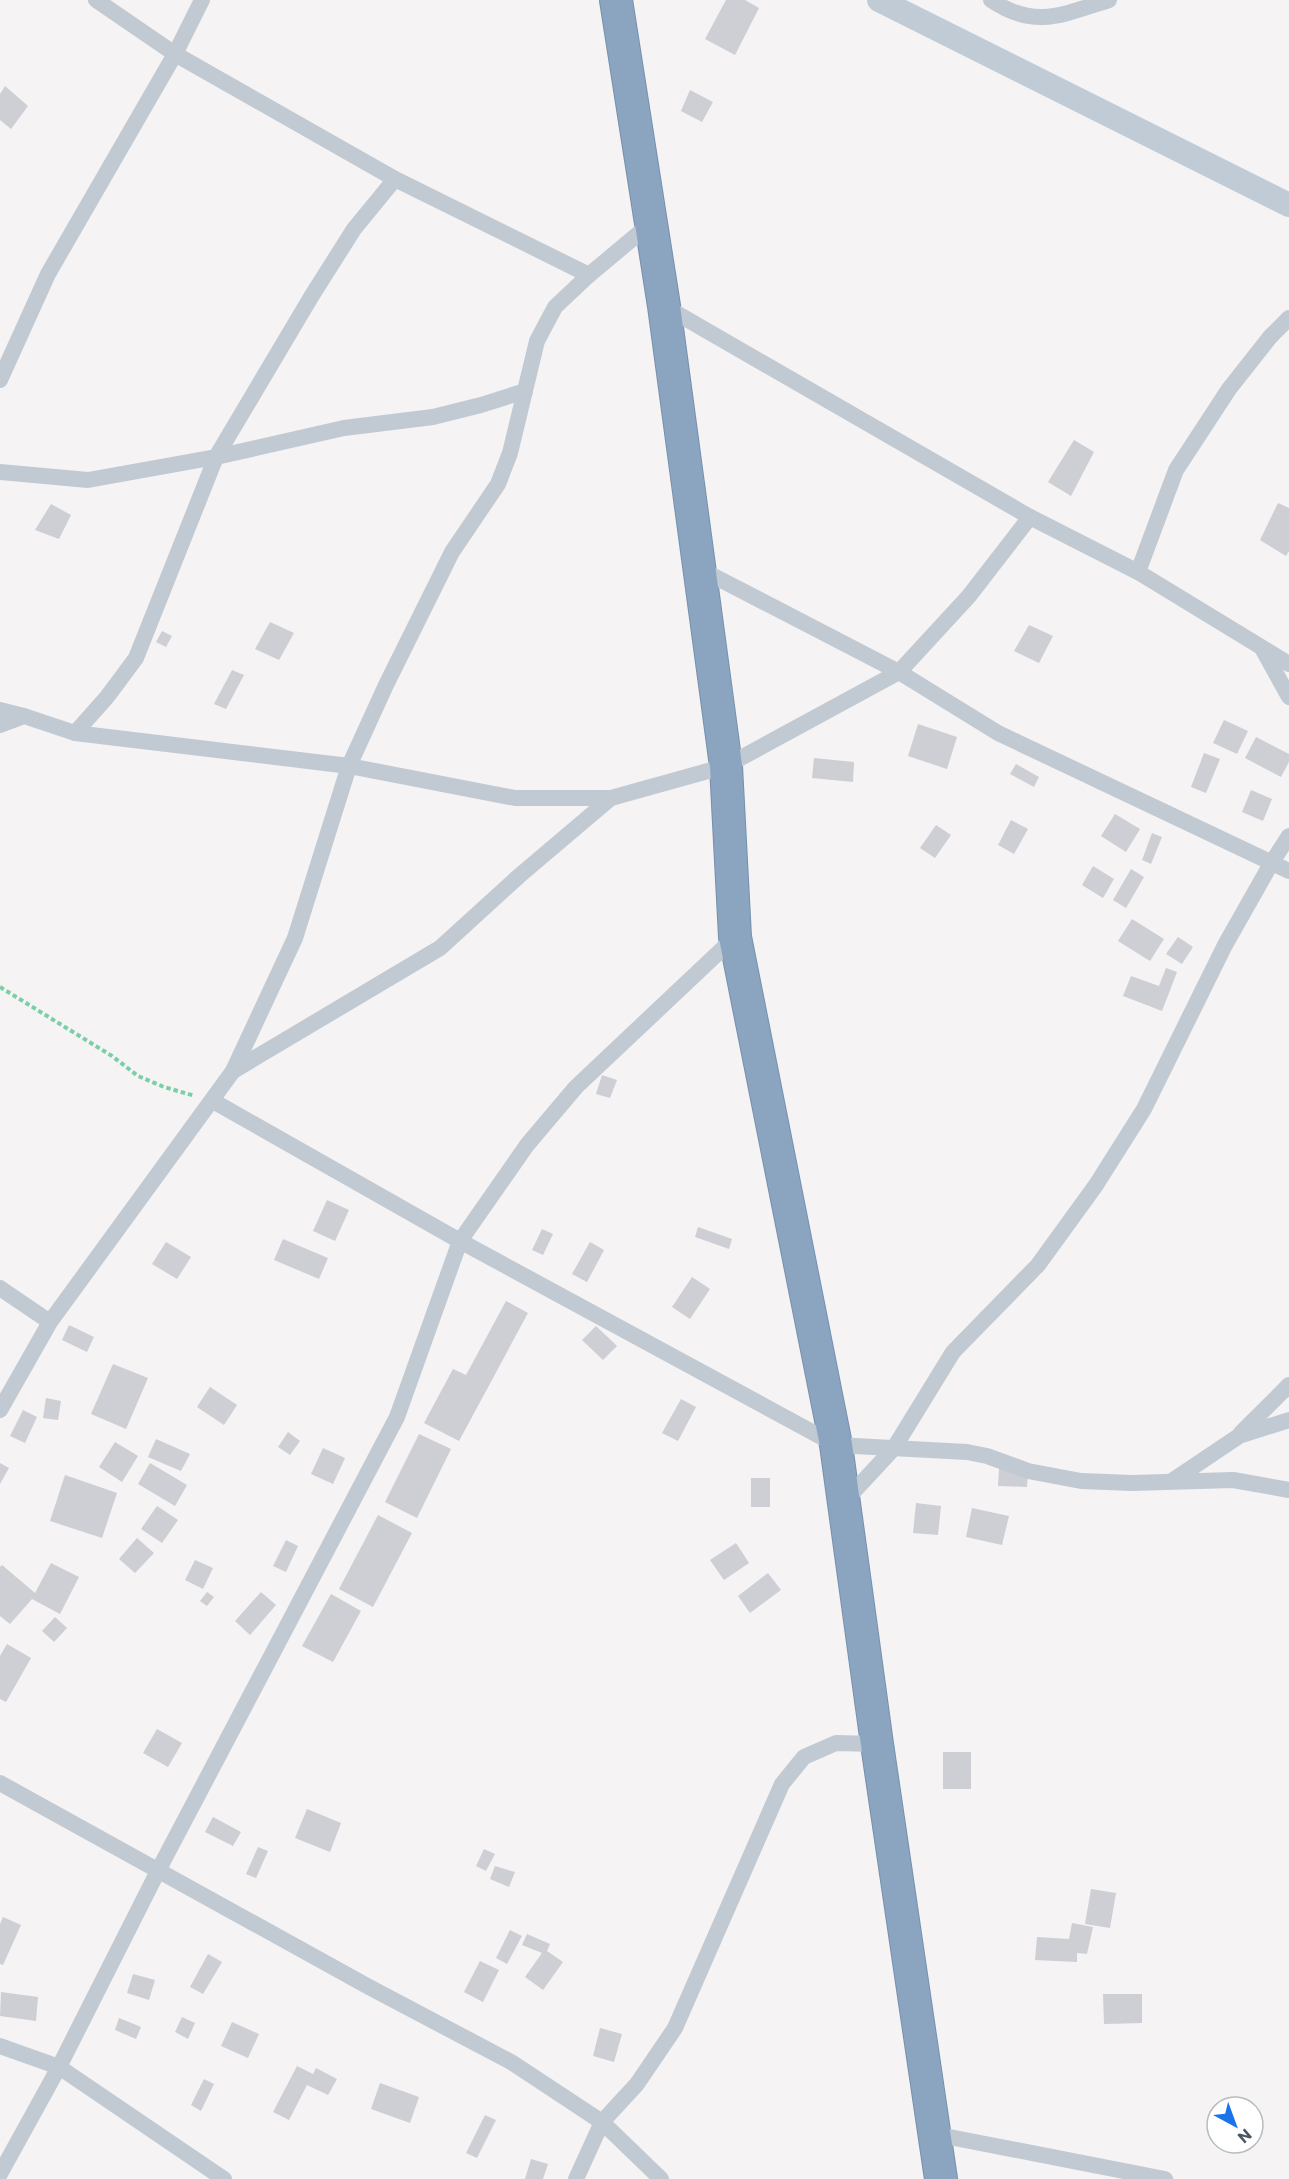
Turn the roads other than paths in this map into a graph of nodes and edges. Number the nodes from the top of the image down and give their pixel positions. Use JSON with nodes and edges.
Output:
{"nodes":[{"id":1,"x":96,"y":0,"type":"edge"},
{"id":2,"x":202,"y":0,"type":"edge"},
{"id":3,"x":616,"y":0,"type":"edge"},
{"id":4,"x":991,"y":0,"type":"edge"},
{"id":5,"x":1109,"y":0,"type":"edge"},
{"id":6,"x":883,"y":1,"type":"edge"},
{"id":7,"x":175,"y":54,"type":"junction"},
{"id":8,"x":395,"y":179,"type":"junction"},
{"id":9,"x":1289,"y":205,"type":"edge"},
{"id":10,"x":650,"y":224,"type":"junction"},
{"id":11,"x":589,"y":275,"type":"junction"},
{"id":12,"x":664,"y":306,"type":"junction"},
{"id":13,"x":1289,"y":318,"type":"edge"},
{"id":14,"x":0,"y":381,"type":"edge"},
{"id":15,"x":525,"y":391,"type":"junction"},
{"id":16,"x":216,"y":458,"type":"junction"},
{"id":17,"x":0,"y":472,"type":"edge"},
{"id":18,"x":1030,"y":517,"type":"junction"},
{"id":19,"x":700,"y":569,"type":"junction"},
{"id":20,"x":1138,"y":572,"type":"junction"},
{"id":21,"x":1260,"y":647,"type":"junction"},
{"id":22,"x":1289,"y":663,"type":"edge"},
{"id":23,"x":899,"y":672,"type":"junction"},
{"id":24,"x":1289,"y":696,"type":"edge"},
{"id":25,"x":0,"y":710,"type":"edge"},
{"id":26,"x":24,"y":716,"type":"junction"},
{"id":27,"x":0,"y":725,"type":"edge"},
{"id":28,"x":75,"y":733,"type":"junction"},
{"id":29,"x":349,"y":766,"type":"junction"},
{"id":30,"x":726,"y":766,"type":"junction"},
{"id":31,"x":610,"y":798,"type":"junction"},
{"id":32,"x":1289,"y":836,"type":"edge"},
{"id":33,"x":1272,"y":862,"type":"junction"},
{"id":34,"x":1289,"y":871,"type":"edge"},
{"id":35,"x":735,"y":937,"type":"junction"},
{"id":36,"x":233,"y":1071,"type":"junction"},
{"id":37,"x":213,"y":1101,"type":"junction"},
{"id":38,"x":460,"y":1241,"type":"junction"},
{"id":39,"x":0,"y":1288,"type":"edge"},
{"id":40,"x":50,"y":1322,"type":"junction"},
{"id":41,"x":1289,"y":1385,"type":"edge"},
{"id":42,"x":0,"y":1410,"type":"edge"},
{"id":43,"x":1289,"y":1420,"type":"edge"},
{"id":44,"x":1239,"y":1436,"type":"junction"},
{"id":45,"x":836,"y":1445,"type":"junction"},
{"id":46,"x":894,"y":1448,"type":"junction"},
{"id":47,"x":1172,"y":1481,"type":"junction"},
{"id":48,"x":1289,"y":1490,"type":"edge"},
{"id":49,"x":844,"y":1502,"type":"junction"},
{"id":50,"x":877,"y":1744,"type":"junction"},
{"id":51,"x":0,"y":1783,"type":"edge"},
{"id":52,"x":159,"y":1869,"type":"junction"},
{"id":53,"x":0,"y":2046,"type":"edge"},
{"id":54,"x":59,"y":2067,"type":"junction"},
{"id":55,"x":602,"y":2121,"type":"junction"},
{"id":56,"x":934,"y":2134,"type":"junction"},
{"id":57,"x":0,"y":2175,"type":"edge"},
{"id":58,"x":224,"y":2179,"type":"edge"},
{"id":59,"x":576,"y":2179,"type":"edge"},
{"id":60,"x":661,"y":2179,"type":"edge"},
{"id":61,"x":941,"y":2179,"type":"edge"},
{"id":62,"x":1165,"y":2179,"type":"edge"}],
"edges":[{"from":1,"to":7,"type":"street"},
{"from":2,"to":7,"type":"street"},
{"from":3,"to":10,"type":"highway"},
{"from":4,"to":5,"type":"street"},
{"from":6,"to":9,"type":"main road"},
{"from":7,"to":8,"type":"street"},
{"from":7,"to":14,"type":"street"},
{"from":8,"to":11,"type":"street"},
{"from":8,"to":16,"type":"street"},
{"from":10,"to":11,"type":"street"},
{"from":10,"to":12,"type":"highway"},
{"from":11,"to":15,"type":"street"},
{"from":12,"to":18,"type":"street"},
{"from":12,"to":19,"type":"highway"},
{"from":13,"to":20,"type":"street"},
{"from":15,"to":16,"type":"street"},
{"from":15,"to":29,"type":"street"},
{"from":16,"to":17,"type":"street"},
{"from":16,"to":28,"type":"street"},
{"from":18,"to":20,"type":"street"},
{"from":18,"to":23,"type":"street"},
{"from":19,"to":23,"type":"street"},
{"from":19,"to":30,"type":"highway"},
{"from":20,"to":21,"type":"street"},
{"from":21,"to":22,"type":"street"},
{"from":21,"to":24,"type":"street"},
{"from":23,"to":30,"type":"street"},
{"from":23,"to":33,"type":"street"},
{"from":25,"to":26,"type":"street"},
{"from":26,"to":27,"type":"street"},
{"from":26,"to":28,"type":"street"},
{"from":28,"to":29,"type":"street"},
{"from":29,"to":31,"type":"street"},
{"from":29,"to":36,"type":"street"},
{"from":30,"to":31,"type":"street"},
{"from":30,"to":35,"type":"highway"},
{"from":31,"to":36,"type":"street"},
{"from":32,"to":33,"type":"street"},
{"from":33,"to":34,"type":"street"},
{"from":33,"to":46,"type":"street"},
{"from":35,"to":38,"type":"street"},
{"from":35,"to":45,"type":"highway"},
{"from":36,"to":37,"type":"street"},
{"from":37,"to":38,"type":"street"},
{"from":37,"to":40,"type":"street"},
{"from":38,"to":45,"type":"street"},
{"from":38,"to":52,"type":"street"},
{"from":39,"to":40,"type":"street"},
{"from":40,"to":42,"type":"street"},
{"from":41,"to":44,"type":"street"},
{"from":43,"to":44,"type":"street"},
{"from":44,"to":47,"type":"street"},
{"from":45,"to":46,"type":"street"},
{"from":45,"to":49,"type":"highway"},
{"from":46,"to":47,"type":"street"},
{"from":46,"to":49,"type":"street"},
{"from":47,"to":48,"type":"street"},
{"from":49,"to":50,"type":"highway"},
{"from":50,"to":55,"type":"street"},
{"from":50,"to":56,"type":"highway"},
{"from":51,"to":52,"type":"street"},
{"from":52,"to":54,"type":"street"},
{"from":52,"to":55,"type":"street"},
{"from":53,"to":54,"type":"street"},
{"from":54,"to":57,"type":"street"},
{"from":54,"to":58,"type":"street"},
{"from":55,"to":59,"type":"street"},
{"from":55,"to":60,"type":"street"},
{"from":56,"to":61,"type":"highway"},
{"from":56,"to":62,"type":"street"}]}
